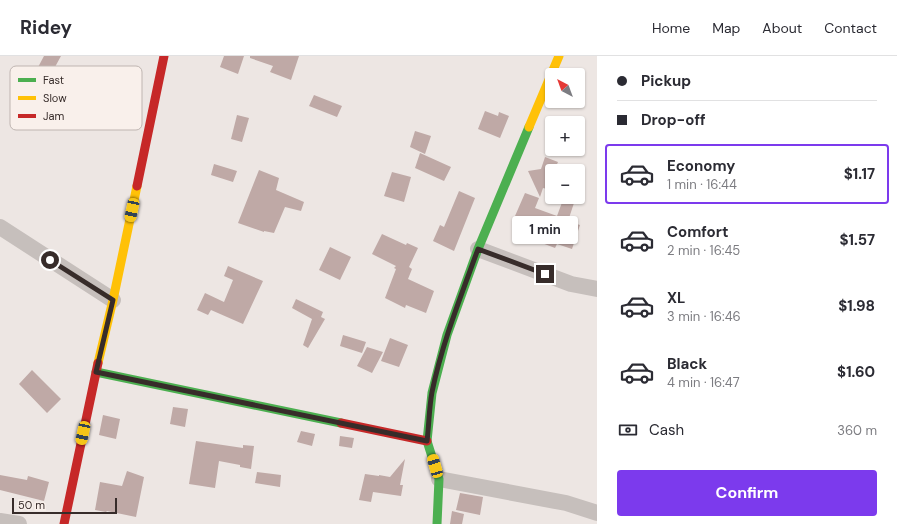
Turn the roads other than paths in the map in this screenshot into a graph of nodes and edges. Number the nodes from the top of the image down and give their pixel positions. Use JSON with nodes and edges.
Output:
{"nodes":[{"id":1,"x":164,"y":56,"type":"edge"},
{"id":2,"x":559,"y":56,"type":"edge"},
{"id":3,"x":0,"y":227,"type":"edge"},
{"id":4,"x":478,"y":249,"type":"junction"},
{"id":5,"x":597,"y":289,"type":"edge"},
{"id":6,"x":113,"y":300,"type":"junction"},
{"id":7,"x":96,"y":372,"type":"junction"},
{"id":8,"x":427,"y":441,"type":"junction"},
{"id":9,"x":439,"y":479,"type":"junction"},
{"id":10,"x":597,"y":513,"type":"edge"},
{"id":11,"x":0,"y":521,"type":"edge"},
{"id":12,"x":18,"y":524,"type":"edge"},
{"id":13,"x":64,"y":524,"type":"edge"},
{"id":14,"x":437,"y":524,"type":"edge"}],
"edges":[{"from":1,"to":6,"type":"street"},
{"from":2,"to":4,"type":"street"},
{"from":3,"to":6,"type":"street"},
{"from":4,"to":5,"type":"street"},
{"from":4,"to":8,"type":"street"},
{"from":6,"to":7,"type":"street"},
{"from":7,"to":8,"type":"street"},
{"from":7,"to":13,"type":"street"},
{"from":8,"to":9,"type":"street"},
{"from":9,"to":10,"type":"street"},
{"from":9,"to":14,"type":"street"},
{"from":11,"to":12,"type":"street"}]}
